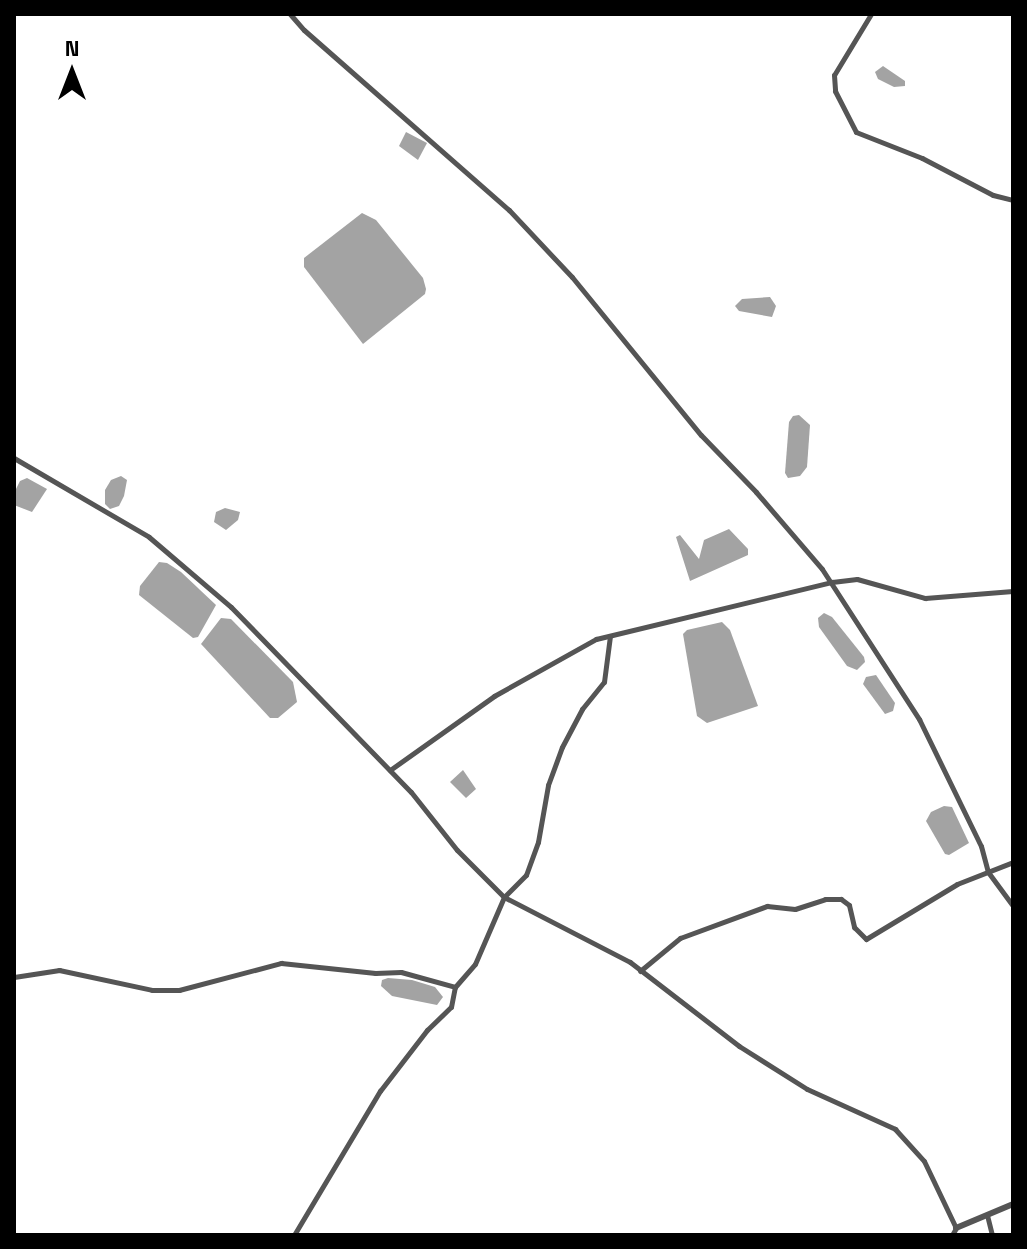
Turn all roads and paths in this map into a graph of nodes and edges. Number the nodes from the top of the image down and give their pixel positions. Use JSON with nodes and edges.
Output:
{"nodes":[{"id":1,"x":290,"y":14,"type":"edge"},
{"id":2,"x":871,"y":14,"type":"edge"},
{"id":3,"x":1013,"y":200,"type":"edge"},
{"id":4,"x":14,"y":458,"type":"edge"},
{"id":5,"x":832,"y":582,"type":"junction"},
{"id":6,"x":1013,"y":591,"type":"edge"},
{"id":7,"x":610,"y":636,"type":"junction"},
{"id":8,"x":390,"y":770,"type":"junction"},
{"id":9,"x":1013,"y":862,"type":"edge"},
{"id":10,"x":988,"y":872,"type":"junction"},
{"id":11,"x":504,"y":897,"type":"junction"},
{"id":12,"x":1013,"y":906,"type":"edge"},
{"id":13,"x":640,"y":971,"type":"junction"},
{"id":14,"x":14,"y":977,"type":"edge"},
{"id":15,"x":455,"y":987,"type":"junction"},
{"id":16,"x":1013,"y":1204,"type":"edge"},
{"id":17,"x":987,"y":1215,"type":"junction"},
{"id":18,"x":954,"y":1231,"type":"edge"},
{"id":19,"x":294,"y":1235,"type":"edge"},
{"id":20,"x":992,"y":1235,"type":"edge"}],
"edges":[{"from":1,"to":5,"type":"street"},
{"from":2,"to":3,"type":"street"},
{"from":4,"to":8,"type":"street"},
{"from":5,"to":6,"type":"street"},
{"from":5,"to":7,"type":"street"},
{"from":5,"to":10,"type":"street"},
{"from":7,"to":8,"type":"street"},
{"from":7,"to":11,"type":"street"},
{"from":8,"to":11,"type":"street"},
{"from":9,"to":10,"type":"street"},
{"from":10,"to":12,"type":"street"},
{"from":10,"to":13,"type":"street"},
{"from":11,"to":13,"type":"street"},
{"from":11,"to":15,"type":"street"},
{"from":13,"to":18,"type":"street"},
{"from":14,"to":15,"type":"street"},
{"from":15,"to":19,"type":"street"},
{"from":16,"to":17,"type":"street"},
{"from":17,"to":18,"type":"street"},
{"from":17,"to":20,"type":"street"}]}
